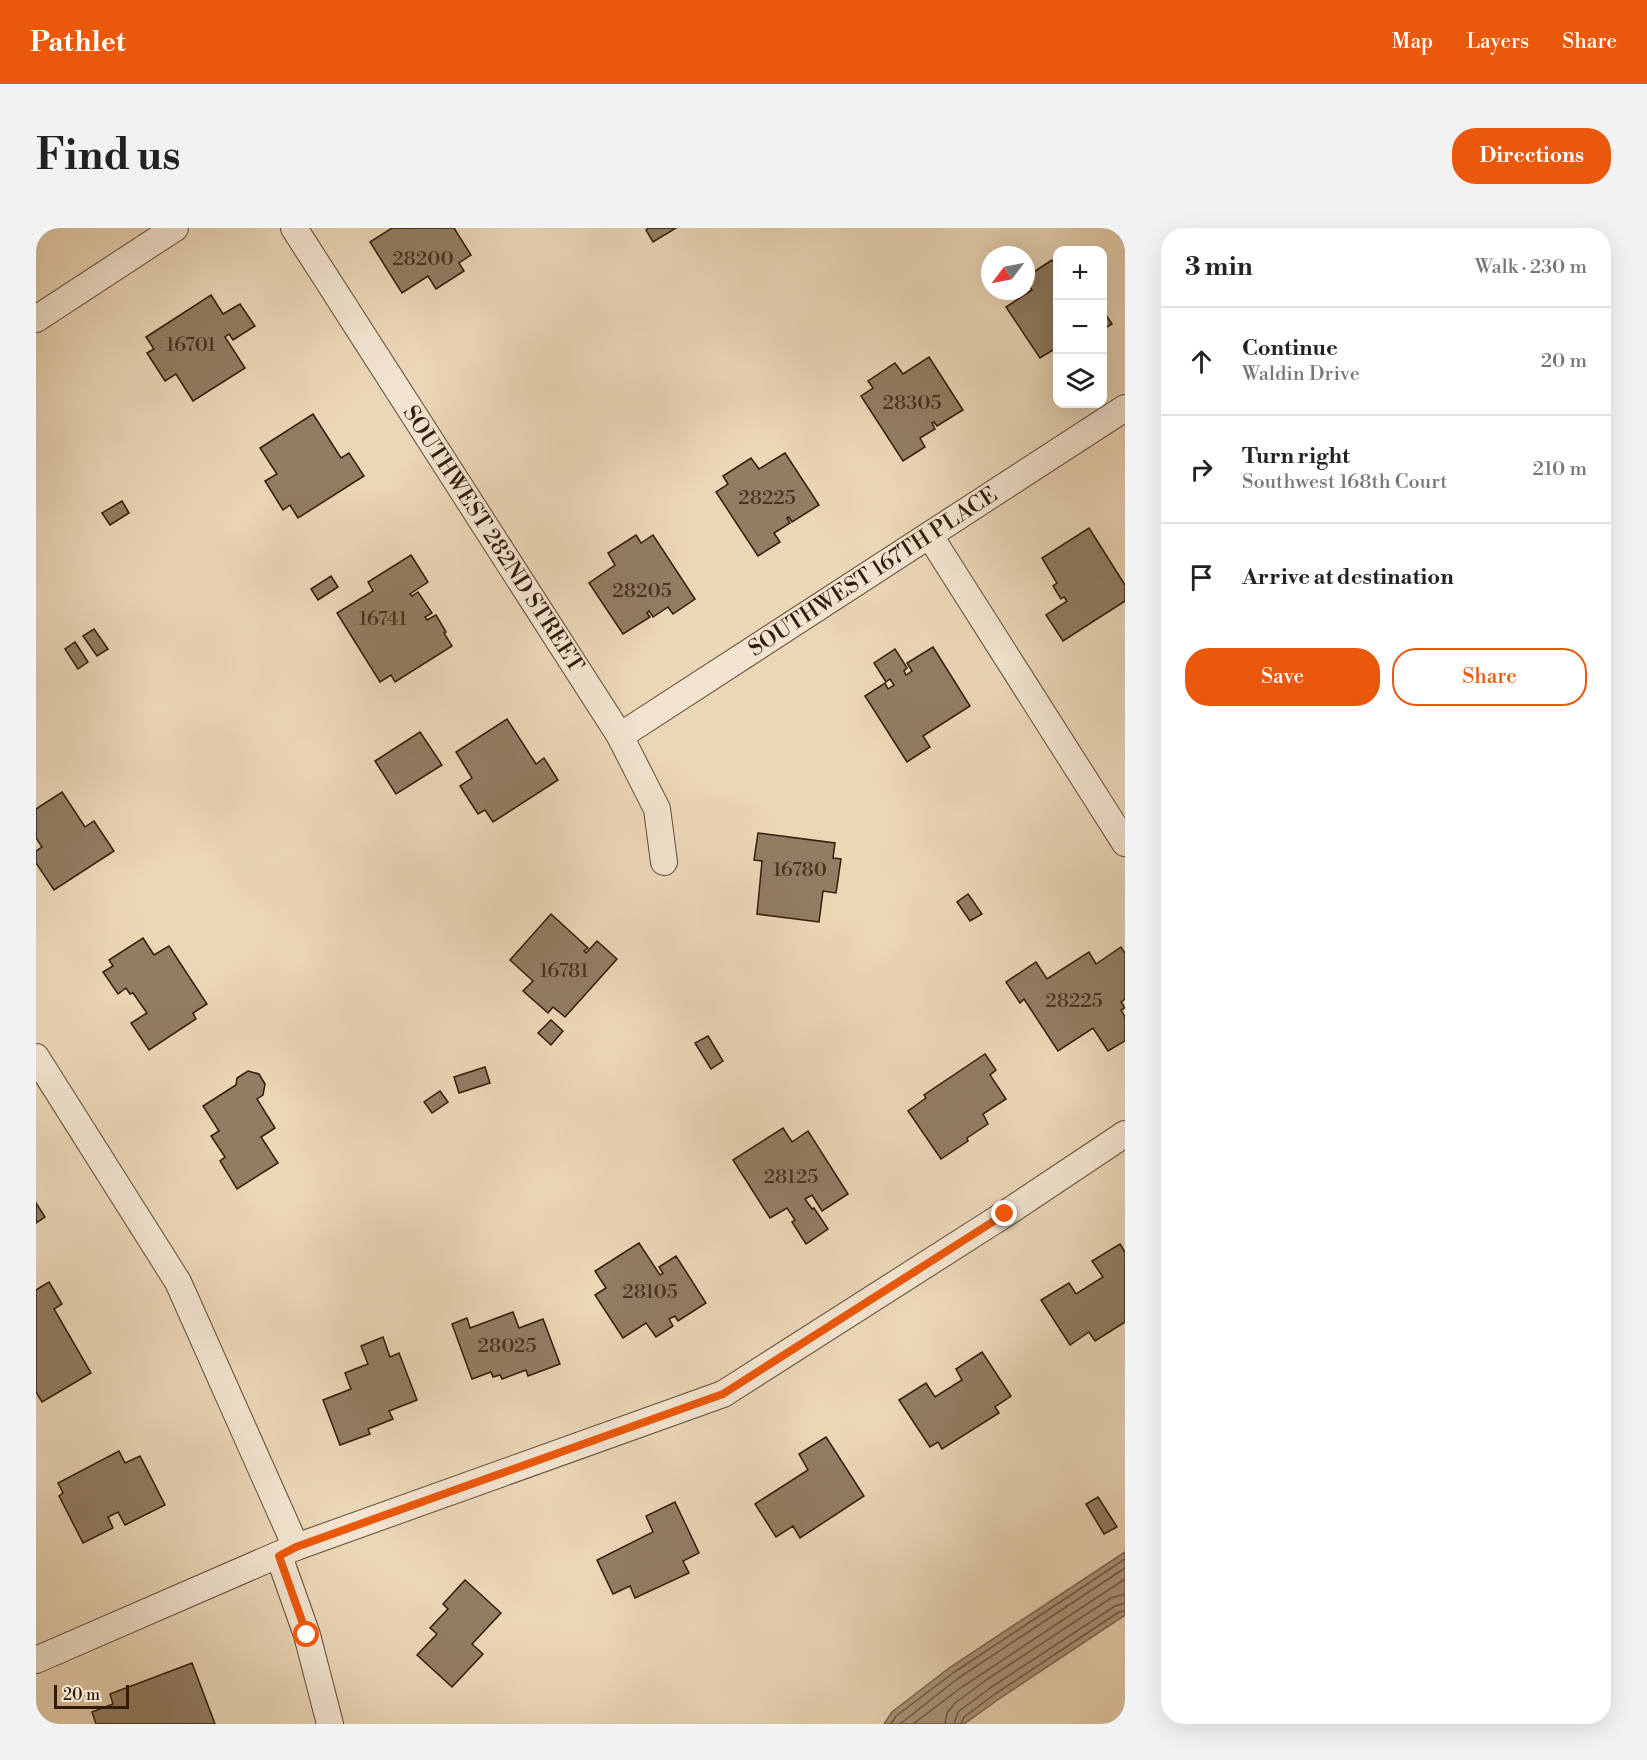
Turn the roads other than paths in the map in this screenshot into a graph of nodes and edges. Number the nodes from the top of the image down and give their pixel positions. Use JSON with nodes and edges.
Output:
{"nodes":[{"id":1,"x":175,"y":228,"type":"edge"},
{"id":2,"x":294,"y":228,"type":"edge"},
{"id":3,"x":36,"y":319,"type":"edge"},
{"id":4,"x":1125,"y":408,"type":"edge"},
{"id":5,"x":930,"y":536,"type":"junction"},
{"id":6,"x":620,"y":736,"type":"junction"},
{"id":7,"x":1125,"y":843,"type":"edge"},
{"id":8,"x":664,"y":862,"type":"dead end"},
{"id":9,"x":36,"y":1057,"type":"edge"},
{"id":10,"x":1125,"y":1134,"type":"edge"},
{"id":11,"x":287,"y":1552,"type":"junction"},
{"id":12,"x":36,"y":1660,"type":"edge"},
{"id":13,"x":330,"y":1724,"type":"edge"}],
"edges":[{"from":1,"to":3,"type":"street"},
{"from":2,"to":6,"type":"street","name":"SOUTHWEST 282ND STREET"},
{"from":4,"to":5,"type":"street","name":"SOUTHWEST 167TH PLACE"},
{"from":5,"to":6,"type":"street","name":"SOUTHWEST 167TH PLACE"},
{"from":5,"to":7,"type":"street"},
{"from":6,"to":8,"type":"street","name":"SOUTHWEST 282ND STREET"},
{"from":9,"to":11,"type":"street"},
{"from":10,"to":11,"type":"street"},
{"from":11,"to":12,"type":"street"},
{"from":11,"to":13,"type":"street"}]}
